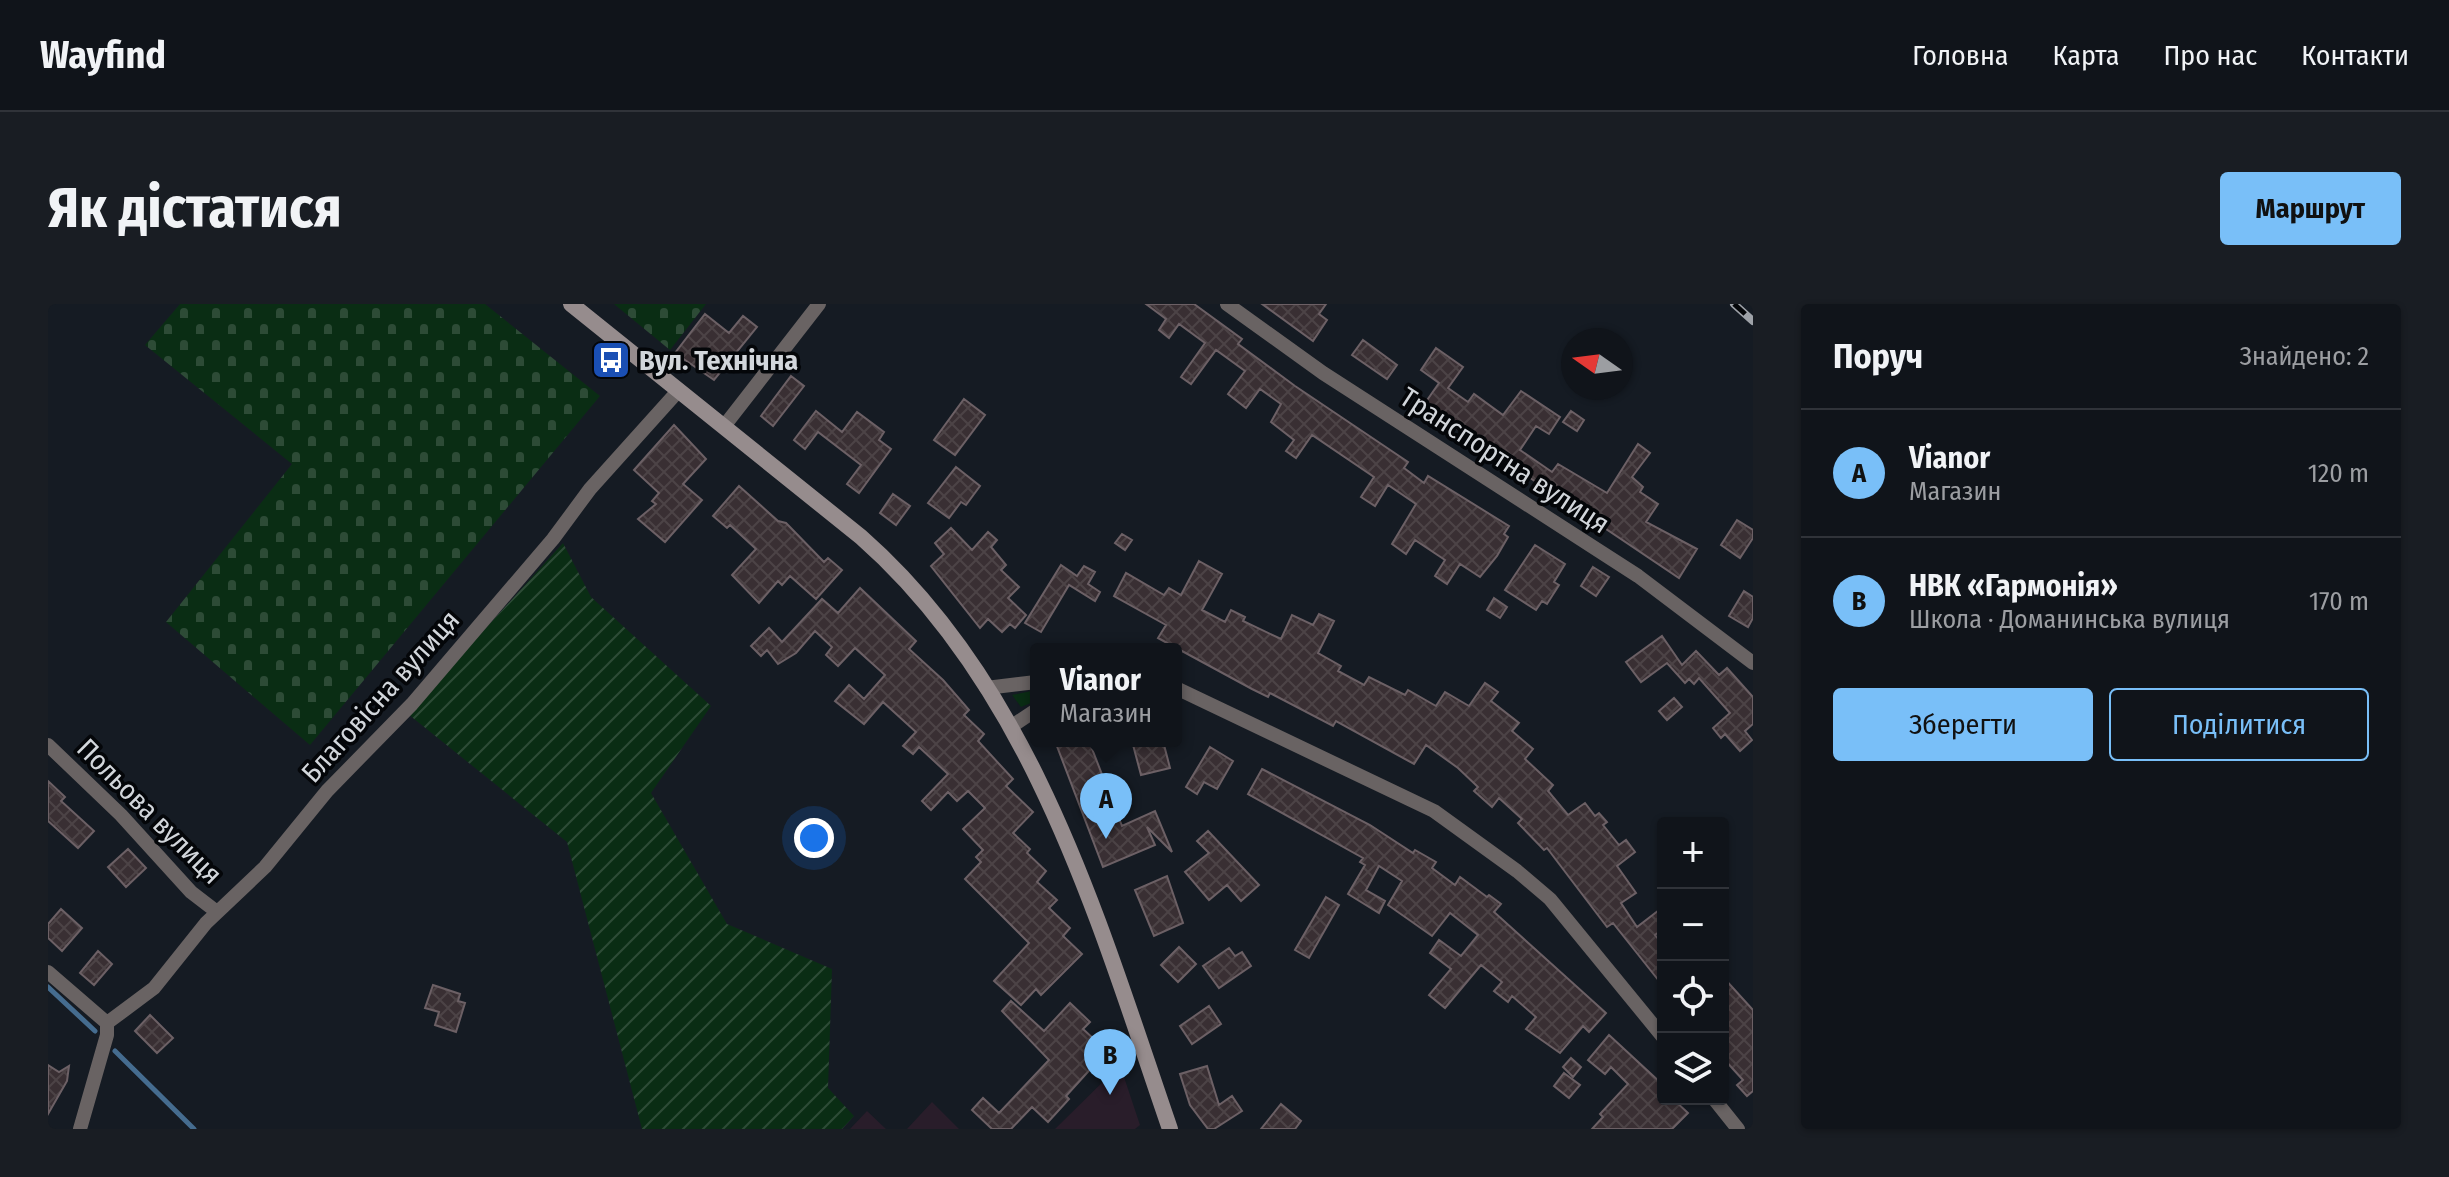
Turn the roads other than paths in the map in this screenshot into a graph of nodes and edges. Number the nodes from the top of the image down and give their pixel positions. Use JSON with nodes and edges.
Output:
{"nodes":[{"id":1,"x":571,"y":304,"type":"edge"},
{"id":2,"x":819,"y":304,"type":"edge"},
{"id":3,"x":1227,"y":304,"type":"edge"},
{"id":4,"x":679,"y":390,"type":"junction"},
{"id":5,"x":725,"y":425,"type":"junction"},
{"id":6,"x":1753,"y":663,"type":"edge"},
{"id":7,"x":1030,"y":683,"type":"edge"},
{"id":8,"x":986,"y":688,"type":"junction"},
{"id":9,"x":1182,"y":691,"type":"edge"},
{"id":10,"x":1030,"y":714,"type":"edge"},
{"id":11,"x":1012,"y":726,"type":"junction"},
{"id":12,"x":48,"y":745,"type":"edge"},
{"id":13,"x":217,"y":912,"type":"junction"},
{"id":14,"x":48,"y":972,"type":"edge"},
{"id":15,"x":107,"y":1023,"type":"junction"},
{"id":16,"x":1660,"y":1033,"type":"edge"},
{"id":17,"x":1719,"y":1105,"type":"edge"},
{"id":18,"x":80,"y":1129,"type":"edge"},
{"id":19,"x":1170,"y":1129,"type":"edge"},
{"id":20,"x":1738,"y":1129,"type":"edge"}],
"edges":[{"from":1,"to":4,"type":"main road"},
{"from":2,"to":5,"type":"street"},
{"from":3,"to":6,"type":"street","name":"Транспортна вулиця"},
{"from":4,"to":5,"type":"main road"},
{"from":4,"to":13,"type":"street","name":"Благовісна вулиця"},
{"from":5,"to":8,"type":"main road"},
{"from":7,"to":8,"type":"street"},
{"from":8,"to":11,"type":"main road"},
{"from":9,"to":16,"type":"street"},
{"from":10,"to":11,"type":"street"},
{"from":11,"to":19,"type":"main road"},
{"from":12,"to":13,"type":"street","name":"Польова вулиця"},
{"from":13,"to":15,"type":"street","name":"Благовісна вулиця"},
{"from":14,"to":15,"type":"street"},
{"from":15,"to":18,"type":"street"},
{"from":17,"to":20,"type":"street"}]}
